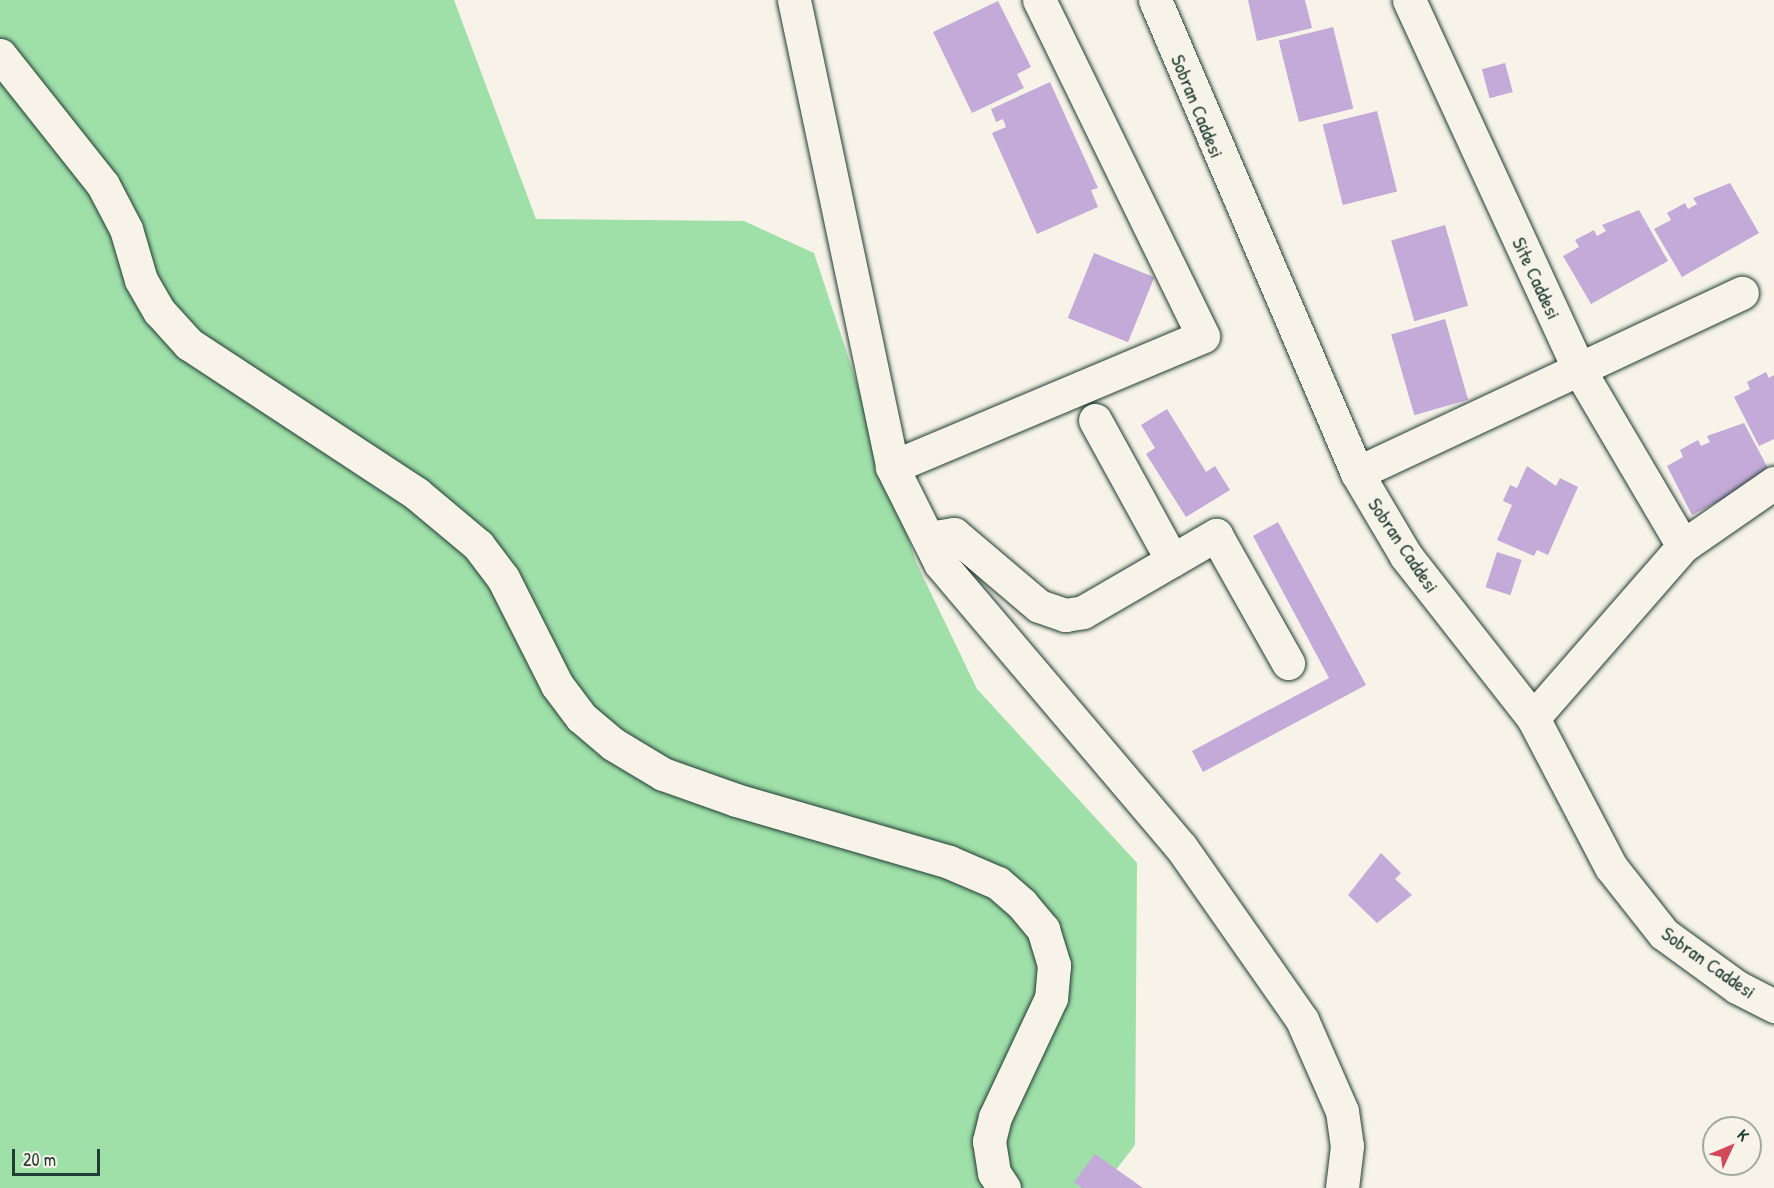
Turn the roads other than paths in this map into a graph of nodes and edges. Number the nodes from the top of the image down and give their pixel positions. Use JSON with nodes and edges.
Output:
{"nodes":[{"id":1,"x":794,"y":0,"type":"edge"},
{"id":2,"x":1039,"y":0,"type":"edge"},
{"id":3,"x":1155,"y":0,"type":"edge"},
{"id":4,"x":1409,"y":0,"type":"edge"},
{"id":5,"x":0,"y":55,"type":"edge"},
{"id":6,"x":1742,"y":293,"type":"dead end"},
{"id":7,"x":1577,"y":366,"type":"junction"},
{"id":8,"x":1095,"y":420,"type":"dead end"},
{"id":9,"x":892,"y":466,"type":"junction"},
{"id":10,"x":1357,"y":473,"type":"junction"},
{"id":11,"x":1774,"y":483,"type":"edge"},
{"id":12,"x":928,"y":538,"type":"junction"},
{"id":13,"x":1683,"y":546,"type":"junction"},
{"id":14,"x":1172,"y":560,"type":"junction"},
{"id":15,"x":1288,"y":663,"type":"dead end"},
{"id":16,"x":1533,"y":718,"type":"junction"},
{"id":17,"x":1774,"y":1006,"type":"edge"},
{"id":18,"x":1004,"y":1188,"type":"edge"},
{"id":19,"x":1342,"y":1188,"type":"edge"}],
"edges":[{"from":1,"to":9,"type":"street"},
{"from":2,"to":9,"type":"street"},
{"from":3,"to":10,"type":"street","name":"Sobran Caddesi"},
{"from":4,"to":7,"type":"street","name":"Site Caddesi"},
{"from":5,"to":18,"type":"street"},
{"from":6,"to":7,"type":"street"},
{"from":7,"to":10,"type":"street"},
{"from":7,"to":13,"type":"street","name":"Site Caddesi"},
{"from":8,"to":14,"type":"street"},
{"from":9,"to":12,"type":"street"},
{"from":10,"to":16,"type":"street","name":"Sobran Caddesi"},
{"from":11,"to":13,"type":"street"},
{"from":12,"to":14,"type":"street"},
{"from":12,"to":19,"type":"street"},
{"from":13,"to":16,"type":"street"},
{"from":14,"to":15,"type":"street"},
{"from":16,"to":17,"type":"street","name":"Sobran Caddesi"}]}
